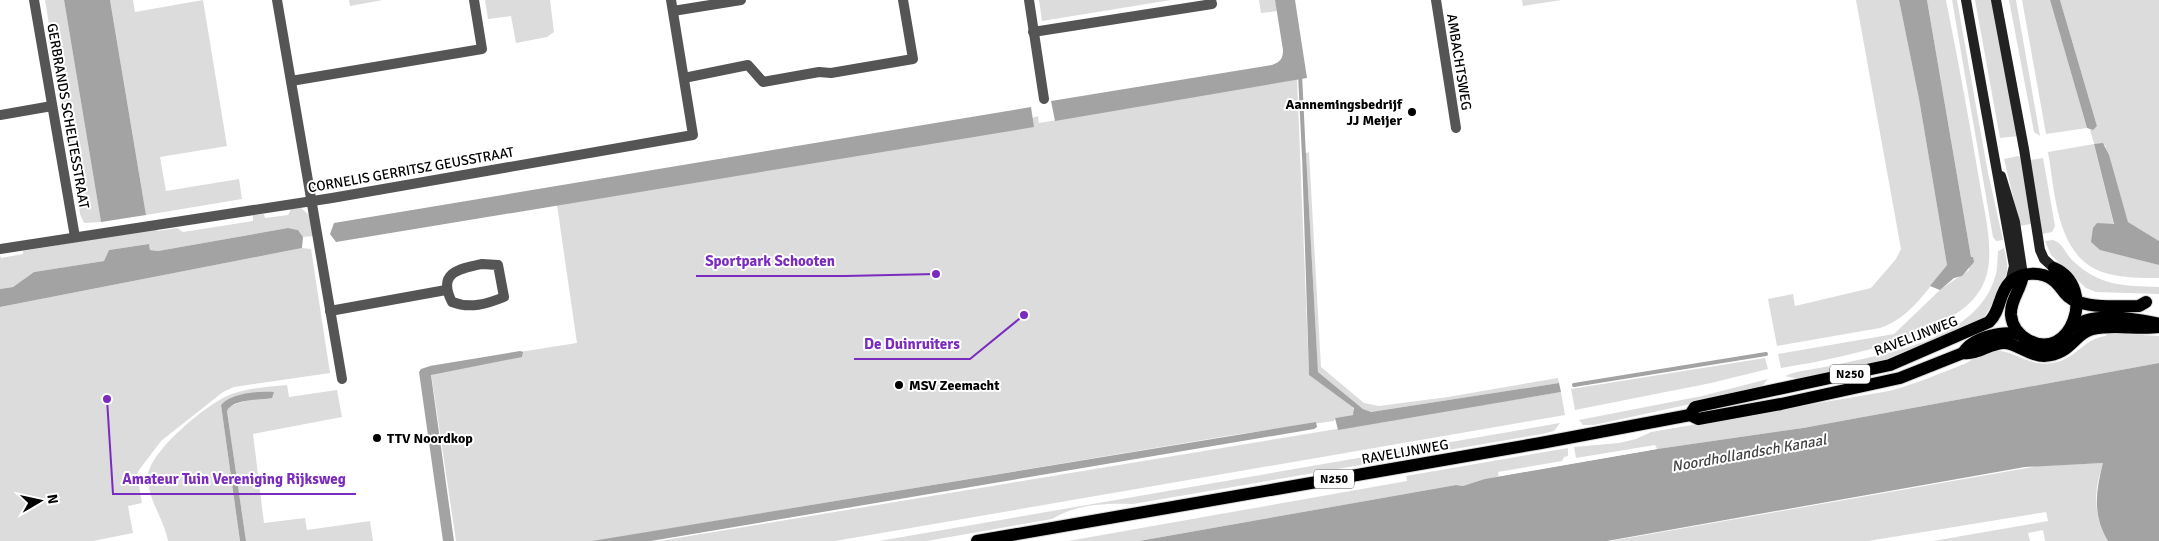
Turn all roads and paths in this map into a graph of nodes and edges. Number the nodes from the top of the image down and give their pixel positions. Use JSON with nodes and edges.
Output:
{"nodes":[{"id":1,"x":34,"y":0,"type":"edge"},
{"id":2,"x":277,"y":0,"type":"edge"},
{"id":3,"x":474,"y":0,"type":"edge"},
{"id":4,"x":671,"y":0,"type":"edge"},
{"id":5,"x":740,"y":0,"type":"edge"},
{"id":6,"x":903,"y":0,"type":"edge"},
{"id":7,"x":1029,"y":0,"type":"edge"},
{"id":8,"x":1212,"y":0,"type":"edge"},
{"id":9,"x":1436,"y":0,"type":"edge"},
{"id":10,"x":1966,"y":0,"type":"edge"},
{"id":11,"x":1996,"y":0,"type":"edge"},
{"id":12,"x":673,"y":12,"type":"junction"},
{"id":13,"x":1034,"y":32,"type":"junction"},
{"id":14,"x":684,"y":78,"type":"junction"},
{"id":15,"x":291,"y":81,"type":"junction"},
{"id":16,"x":1044,"y":99,"type":"dead end"},
{"id":17,"x":52,"y":106,"type":"junction"},
{"id":18,"x":0,"y":114,"type":"edge"},
{"id":19,"x":1456,"y":128,"type":"dead end"},
{"id":20,"x":1995,"y":159,"type":"junction"},
{"id":21,"x":311,"y":202,"type":"junction"},
{"id":22,"x":75,"y":237,"type":"junction"},
{"id":23,"x":0,"y":250,"type":"edge"},
{"id":24,"x":2054,"y":268,"type":"joint"},
{"id":25,"x":2023,"y":275,"type":"junction"},
{"id":26,"x":2010,"y":282,"type":"junction"},
{"id":27,"x":2073,"y":287,"type":"junction"},
{"id":28,"x":446,"y":290,"type":"junction"},
{"id":29,"x":2076,"y":302,"type":"junction"},
{"id":30,"x":2146,"y":302,"type":"junction"},
{"id":31,"x":2159,"y":302,"type":"edge"},
{"id":32,"x":330,"y":311,"type":"junction"},
{"id":33,"x":2159,"y":325,"type":"edge"},
{"id":34,"x":2070,"y":329,"type":"junction"},
{"id":35,"x":2021,"y":335,"type":"junction"},
{"id":36,"x":1964,"y":353,"type":"junction"},
{"id":37,"x":342,"y":379,"type":"dead end"},
{"id":38,"x":1690,"y":415,"type":"junction"},
{"id":39,"x":977,"y":541,"type":"edge"}],
"edges":[{"from":1,"to":17,"type":"street","name":"GERBRANDS SCHELTESSTRAAT"},
{"from":2,"to":15,"type":"street"},
{"from":3,"to":15,"type":"street"},
{"from":4,"to":12,"type":"street","name":"CORNELIS GERRITSZ GEUSSTRAAT"},
{"from":5,"to":12,"type":"street"},
{"from":6,"to":14,"type":"street"},
{"from":7,"to":13,"type":"street"},
{"from":8,"to":13,"type":"street"},
{"from":9,"to":19,"type":"street","name":"AMBACHTSWEG"},
{"from":10,"to":20,"type":"main road"},
{"from":11,"to":24,"type":"main road"},
{"from":12,"to":14,"type":"street","name":"CORNELIS GERRITSZ GEUSSTRAAT"},
{"from":13,"to":16,"type":"street"},
{"from":14,"to":21,"type":"street","name":"CORNELIS GERRITSZ GEUSSTRAAT"},
{"from":15,"to":21,"type":"street"},
{"from":17,"to":18,"type":"street"},
{"from":17,"to":22,"type":"street","name":"GERBRANDS SCHELTESSTRAAT"},
{"from":20,"to":25,"type":"main road"},
{"from":20,"to":26,"type":"main road"},
{"from":21,"to":22,"type":"street","name":"CORNELIS GERRITSZ GEUSSTRAAT"},
{"from":21,"to":32,"type":"street"},
{"from":22,"to":23,"type":"street","name":"CORNELIS GERRITSZ GEUSSTRAAT"},
{"from":24,"to":27,"type":"main road"},
{"from":25,"to":26,"type":"main road"},
{"from":25,"to":29,"type":"main road"},
{"from":25,"to":35,"type":"main road"},
{"from":26,"to":38,"type":"main road","name":"RAVELIJNWEG","number":"N250"},
{"from":27,"to":29,"type":"main road"},
{"from":27,"to":30,"type":"main road"},
{"from":28,"to":28,"type":"street"},
{"from":28,"to":32,"type":"street"},
{"from":29,"to":30,"type":"main road"},
{"from":29,"to":34,"type":"main road"},
{"from":30,"to":31,"type":"main road"},
{"from":32,"to":37,"type":"street"},
{"from":33,"to":34,"type":"main road","name":"RAVELIJNWEG"},
{"from":33,"to":36,"type":"main road","name":"RAVELIJNWEG","number":"N250"},
{"from":34,"to":35,"type":"main road","number":"N250"},
{"from":35,"to":36,"type":"main road","name":"RAVELIJNWEG","number":"N250"},
{"from":36,"to":38,"type":"main road","name":"RAVELIJNWEG","number":"N250"},
{"from":38,"to":39,"type":"main road","name":"RAVELIJNWEG","number":"N250"}]}
